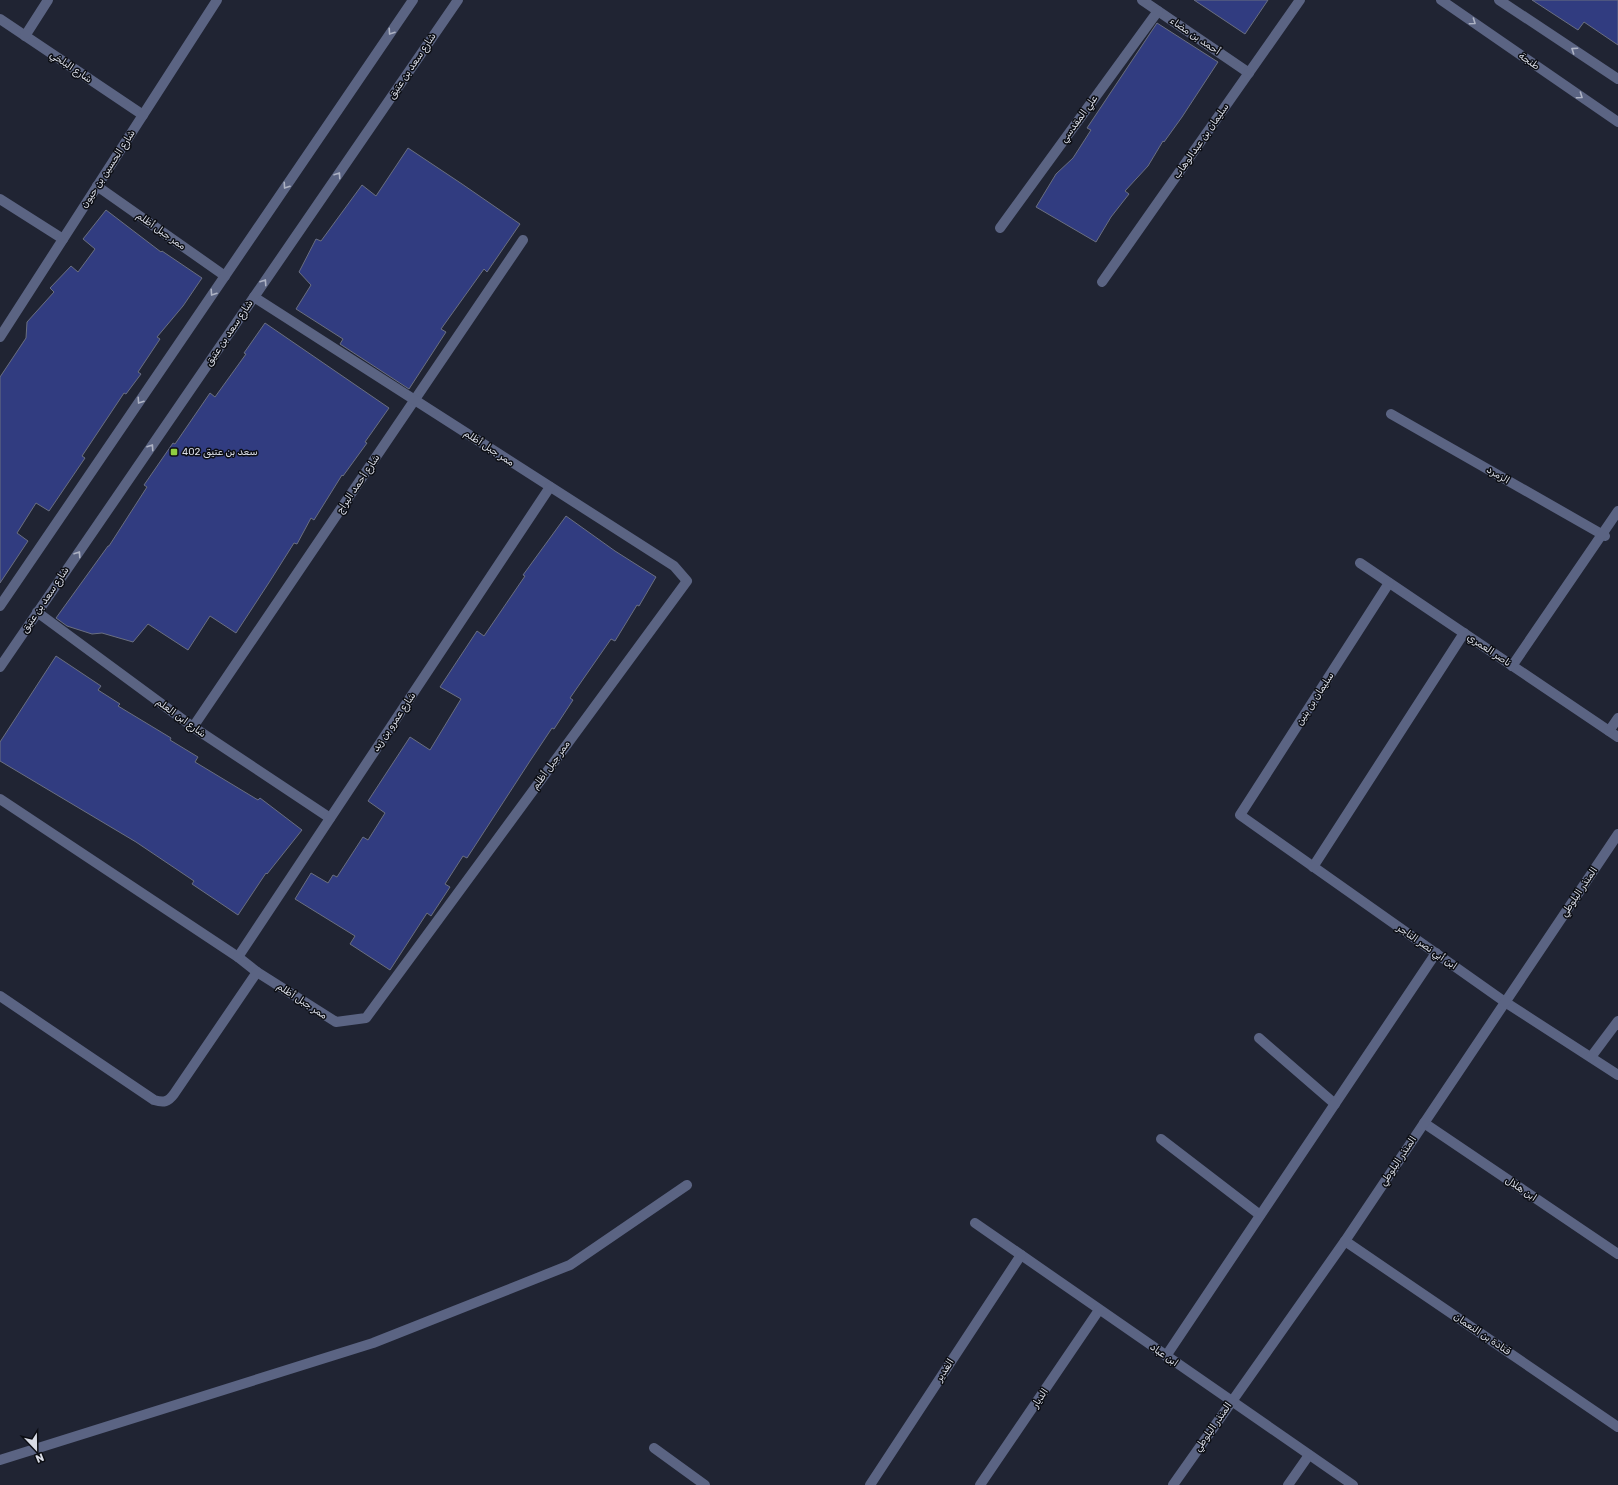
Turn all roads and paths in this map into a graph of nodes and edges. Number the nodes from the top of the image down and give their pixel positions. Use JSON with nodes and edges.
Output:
{"nodes":[{"id":1,"x":48,"y":0,"type":"edge"},
{"id":2,"x":217,"y":0,"type":"edge"},
{"id":3,"x":413,"y":0,"type":"edge"},
{"id":4,"x":458,"y":0,"type":"edge"},
{"id":5,"x":1142,"y":0,"type":"edge"},
{"id":6,"x":1300,"y":0,"type":"edge"},
{"id":7,"x":1441,"y":0,"type":"edge"},
{"id":8,"x":1499,"y":0,"type":"edge"},
{"id":9,"x":1158,"y":11,"type":"junction"},
{"id":10,"x":0,"y":19,"type":"edge"},
{"id":11,"x":25,"y":36,"type":"junction"},
{"id":12,"x":1249,"y":73,"type":"junction"},
{"id":13,"x":1618,"y":79,"type":"edge"},
{"id":14,"x":143,"y":115,"type":"junction"},
{"id":15,"x":1618,"y":122,"type":"edge"},
{"id":16,"x":97,"y":186,"type":"junction"},
{"id":17,"x":0,"y":199,"type":"edge"},
{"id":18,"x":1000,"y":228,"type":"dead end"},
{"id":19,"x":63,"y":239,"type":"junction"},
{"id":20,"x":523,"y":240,"type":"dead end"},
{"id":21,"x":225,"y":276,"type":"junction"},
{"id":22,"x":1102,"y":282,"type":"dead end"},
{"id":23,"x":254,"y":297,"type":"junction"},
{"id":24,"x":0,"y":337,"type":"edge"},
{"id":25,"x":415,"y":400,"type":"junction"},
{"id":26,"x":1391,"y":414,"type":"dead end"},
{"id":27,"x":550,"y":487,"type":"junction"},
{"id":28,"x":1618,"y":512,"type":"edge"},
{"id":29,"x":1604,"y":535,"type":"junction"},
{"id":30,"x":1360,"y":563,"type":"dead end"},
{"id":31,"x":1390,"y":583,"type":"junction"},
{"id":32,"x":1,"y":603,"type":"edge"},
{"id":33,"x":37,"y":612,"type":"junction"},
{"id":34,"x":1464,"y":633,"type":"junction"},
{"id":35,"x":1512,"y":666,"type":"junction"},
{"id":36,"x":0,"y":667,"type":"edge"},
{"id":37,"x":1618,"y":718,"type":"edge"},
{"id":38,"x":193,"y":727,"type":"junction"},
{"id":39,"x":1609,"y":731,"type":"junction"},
{"id":40,"x":1618,"y":737,"type":"edge"},
{"id":41,"x":0,"y":799,"type":"edge"},
{"id":42,"x":1240,"y":815,"type":"joint"},
{"id":43,"x":330,"y":818,"type":"junction"},
{"id":44,"x":1618,"y":834,"type":"edge"},
{"id":45,"x":1314,"y":867,"type":"junction"},
{"id":46,"x":1436,"y":953,"type":"junction"},
{"id":47,"x":238,"y":957,"type":"junction"},
{"id":48,"x":257,"y":972,"type":"junction"},
{"id":49,"x":0,"y":996,"type":"edge"},
{"id":50,"x":1505,"y":1002,"type":"junction"},
{"id":51,"x":1618,"y":1021,"type":"edge"},
{"id":52,"x":1259,"y":1038,"type":"dead end"},
{"id":53,"x":1591,"y":1057,"type":"junction"},
{"id":54,"x":1618,"y":1075,"type":"edge"},
{"id":55,"x":1335,"y":1104,"type":"junction"},
{"id":56,"x":1424,"y":1123,"type":"junction"},
{"id":57,"x":1161,"y":1139,"type":"dead end"},
{"id":58,"x":687,"y":1184,"type":"dead end"},
{"id":59,"x":1260,"y":1215,"type":"junction"},
{"id":60,"x":975,"y":1223,"type":"dead end"},
{"id":61,"x":1345,"y":1241,"type":"junction"},
{"id":62,"x":1618,"y":1254,"type":"edge"},
{"id":63,"x":1021,"y":1255,"type":"junction"},
{"id":64,"x":1099,"y":1310,"type":"junction"},
{"id":65,"x":1166,"y":1356,"type":"junction"},
{"id":66,"x":1231,"y":1402,"type":"junction"},
{"id":67,"x":1618,"y":1427,"type":"edge"},
{"id":68,"x":654,"y":1448,"type":"dead end"},
{"id":69,"x":1309,"y":1455,"type":"junction"},
{"id":70,"x":0,"y":1460,"type":"edge"},
{"id":71,"x":705,"y":1485,"type":"edge"},
{"id":72,"x":870,"y":1485,"type":"edge"},
{"id":73,"x":980,"y":1485,"type":"edge"},
{"id":74,"x":1173,"y":1485,"type":"edge"},
{"id":75,"x":1288,"y":1485,"type":"edge"},
{"id":76,"x":1353,"y":1485,"type":"edge"}],
"edges":[{"from":1,"to":11,"type":"street"},
{"from":2,"to":14,"type":"street","name":"شارع الحسين بن حيون"},
{"from":3,"to":21,"type":"street","one_way":true},
{"from":23,"to":4,"type":"street","name":"شارع سعد بن عتيق","one_way":true},
{"from":5,"to":9,"type":"street","name":"أحمد بن مضاء"},
{"from":6,"to":12,"type":"street","name":"سليمان بن عبدالوهاب"},
{"from":7,"to":15,"type":"street","name":"طنجة","one_way":true},
{"from":13,"to":8,"type":"street","one_way":true},
{"from":9,"to":12,"type":"street","name":"أحمد بن مضاء"},
{"from":9,"to":18,"type":"street","name":"علي المقدسي"},
{"from":10,"to":11,"type":"street","name":"شارع البلخي"},
{"from":11,"to":14,"type":"street","name":"شارع البلخي"},
{"from":12,"to":22,"type":"street","name":"سليمان بن عبدالوهاب"},
{"from":14,"to":16,"type":"street","name":"شارع الحسين بن حيون"},
{"from":16,"to":19,"type":"street","name":"شارع الحسين بن حيون"},
{"from":16,"to":21,"type":"street","name":"ممر جبل أظلم"},
{"from":17,"to":19,"type":"street"},
{"from":19,"to":24,"type":"street","name":"شارع الحسين بن حيون"},
{"from":20,"to":25,"type":"street","name":"شارع أحمد البراج"},
{"from":21,"to":32,"type":"street","one_way":true},
{"from":23,"to":25,"type":"street","name":"ممر جبل أظلم"},
{"from":33,"to":23,"type":"street","name":"شارع سعد بن عتيق","one_way":true},
{"from":25,"to":27,"type":"street","name":"ممر جبل أظلم"},
{"from":25,"to":38,"type":"street","name":"شارع أحمد البراج"},
{"from":26,"to":29,"type":"street","name":"الزمرد"},
{"from":27,"to":43,"type":"street","name":"شارع عمرو بن زيد"},
{"from":27,"to":48,"type":"street","name":"ممر جبل أظلم"},
{"from":28,"to":29,"type":"street"},
{"from":29,"to":35,"type":"street"},
{"from":30,"to":31,"type":"street","name":"ناصر العمري"},
{"from":31,"to":34,"type":"street","name":"ناصر العمري"},
{"from":31,"to":42,"type":"street","name":"سليمان بن بنين"},
{"from":33,"to":36,"type":"street","name":"شارع سعد بن عتيق"},
{"from":33,"to":38,"type":"street","name":"شارع ابن العلم"},
{"from":34,"to":35,"type":"street","name":"ناصر العمري"},
{"from":34,"to":45,"type":"street"},
{"from":35,"to":39,"type":"street","name":"ناصر العمري"},
{"from":37,"to":39,"type":"street"},
{"from":38,"to":43,"type":"street","name":"شارع ابن العلم"},
{"from":39,"to":40,"type":"street","name":"ناصر العمري"},
{"from":41,"to":47,"type":"street","name":"ممر جبل أظلم"},
{"from":42,"to":45,"type":"street","name":"ابن أبي نصر التاجر"},
{"from":43,"to":47,"type":"street","name":"شارع عمرو بن زيد"},
{"from":44,"to":50,"type":"street","name":"المنذر البلوطي"},
{"from":45,"to":46,"type":"street","name":"ابن أبي نصر التاجر"},
{"from":46,"to":50,"type":"street","name":"ابن أبي نصر التاجر"},
{"from":46,"to":55,"type":"street"},
{"from":47,"to":48,"type":"street","name":"ممر جبل أظلم"},
{"from":48,"to":49,"type":"street"},
{"from":50,"to":53,"type":"street","name":"ابن أبي نصر التاجر"},
{"from":50,"to":56,"type":"street","name":"المنذر البلوطي"},
{"from":51,"to":53,"type":"street"},
{"from":52,"to":55,"type":"street"},
{"from":53,"to":54,"type":"street","name":"ابن أبي نصر التاجر"},
{"from":55,"to":59,"type":"street"},
{"from":56,"to":61,"type":"street","name":"المنذر البلوطي"},
{"from":56,"to":62,"type":"street","name":"ابن هلال"},
{"from":57,"to":59,"type":"street"},
{"from":58,"to":70,"type":"street"},
{"from":59,"to":65,"type":"street"},
{"from":60,"to":63,"type":"street","name":"ابن عباد"},
{"from":61,"to":66,"type":"street","name":"المنذر البلوطي"},
{"from":61,"to":67,"type":"street","name":"قتادة بن النعمان"},
{"from":63,"to":64,"type":"street","name":"ابن عباد"},
{"from":63,"to":72,"type":"street","name":"الغدير"},
{"from":64,"to":65,"type":"street","name":"ابن عباد"},
{"from":64,"to":73,"type":"street","name":"الديار"},
{"from":65,"to":66,"type":"street","name":"ابن عباد"},
{"from":66,"to":69,"type":"street","name":"ابن عباد"},
{"from":66,"to":74,"type":"street","name":"المنذر البلوطي"},
{"from":68,"to":71,"type":"street"},
{"from":69,"to":75,"type":"street"},
{"from":69,"to":76,"type":"street","name":"ابن عباد"}]}
